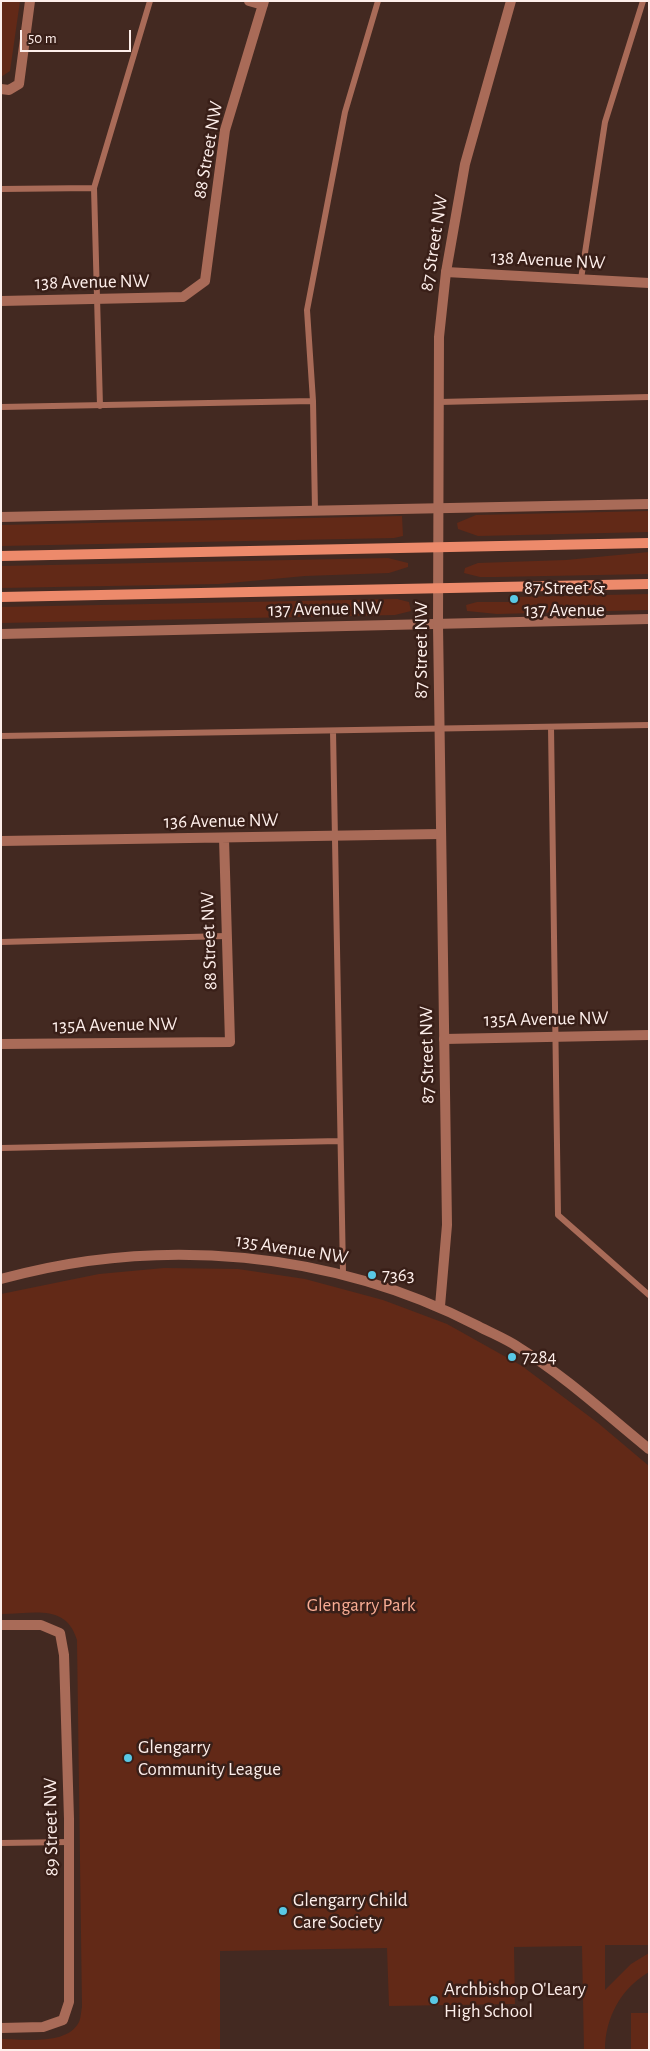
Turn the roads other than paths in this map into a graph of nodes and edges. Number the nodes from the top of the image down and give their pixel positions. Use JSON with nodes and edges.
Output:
{"nodes":[{"id":1,"x":30,"y":1,"type":"edge"},
{"id":2,"x":150,"y":1,"type":"edge"},
{"id":3,"x":249,"y":1,"type":"edge"},
{"id":4,"x":378,"y":1,"type":"edge"},
{"id":5,"x":511,"y":1,"type":"edge"},
{"id":6,"x":643,"y":1,"type":"edge"},
{"id":7,"x":263,"y":3,"type":"edge"},
{"id":8,"x":1,"y":90,"type":"edge"},
{"id":9,"x":94,"y":188,"type":"junction"},
{"id":10,"x":1,"y":189,"type":"edge"},
{"id":11,"x":446,"y":272,"type":"junction"},
{"id":12,"x":582,"y":279,"type":"junction"},
{"id":13,"x":649,"y":283,"type":"edge"},
{"id":14,"x":183,"y":297,"type":"joint"},
{"id":15,"x":98,"y":300,"type":"junction"},
{"id":16,"x":1,"y":301,"type":"edge"},
{"id":17,"x":649,"y":397,"type":"edge"},
{"id":18,"x":313,"y":400,"type":"junction"},
{"id":19,"x":439,"y":402,"type":"junction"},
{"id":20,"x":100,"y":406,"type":"junction"},
{"id":21,"x":1,"y":408,"type":"edge"},
{"id":22,"x":649,"y":504,"type":"edge"},
{"id":23,"x":439,"y":509,"type":"junction"},
{"id":24,"x":315,"y":510,"type":"junction"},
{"id":25,"x":1,"y":517,"type":"edge"},
{"id":26,"x":649,"y":543,"type":"edge"},
{"id":27,"x":439,"y":548,"type":"junction"},
{"id":28,"x":1,"y":556,"type":"edge"},
{"id":29,"x":649,"y":584,"type":"edge"},
{"id":30,"x":438,"y":588,"type":"junction"},
{"id":31,"x":1,"y":597,"type":"edge"},
{"id":32,"x":649,"y":619,"type":"edge"},
{"id":33,"x":438,"y":624,"type":"junction"},
{"id":34,"x":1,"y":634,"type":"edge"},
{"id":35,"x":649,"y":725,"type":"edge"},
{"id":36,"x":551,"y":727,"type":"junction"},
{"id":37,"x":439,"y":728,"type":"junction"},
{"id":38,"x":333,"y":731,"type":"junction"},
{"id":39,"x":1,"y":736,"type":"edge"},
{"id":40,"x":440,"y":834,"type":"junction"},
{"id":41,"x":336,"y":836,"type":"junction"},
{"id":42,"x":224,"y":838,"type":"junction"},
{"id":43,"x":1,"y":841,"type":"edge"},
{"id":44,"x":226,"y":936,"type":"junction"},
{"id":45,"x":1,"y":942,"type":"edge"},
{"id":46,"x":649,"y":1035,"type":"edge"},
{"id":47,"x":555,"y":1037,"type":"junction"},
{"id":48,"x":444,"y":1039,"type":"junction"},
{"id":49,"x":230,"y":1042,"type":"joint"},
{"id":50,"x":1,"y":1044,"type":"edge"},
{"id":51,"x":340,"y":1141,"type":"junction"},
{"id":52,"x":1,"y":1148,"type":"edge"},
{"id":53,"x":343,"y":1273,"type":"junction"},
{"id":54,"x":1,"y":1279,"type":"edge"},
{"id":55,"x":649,"y":1295,"type":"edge"},
{"id":56,"x":440,"y":1306,"type":"junction"},
{"id":57,"x":649,"y":1449,"type":"edge"},
{"id":58,"x":1,"y":1626,"type":"edge"},
{"id":59,"x":68,"y":1842,"type":"junction"},
{"id":60,"x":1,"y":1843,"type":"edge"},
{"id":61,"x":1,"y":2028,"type":"edge"}],
"edges":[{"from":1,"to":8,"type":"street"},
{"from":2,"to":9,"type":"lane"},
{"from":3,"to":7,"type":"street"},
{"from":4,"to":18,"type":"lane"},
{"from":5,"to":11,"type":"street","name":"87 Street NW"},
{"from":6,"to":12,"type":"lane"},
{"from":7,"to":14,"type":"street","name":"88 Street NW"},
{"from":9,"to":10,"type":"lane"},
{"from":9,"to":15,"type":"lane"},
{"from":11,"to":12,"type":"street","name":"138 Avenue NW"},
{"from":11,"to":19,"type":"street","name":"87 Street NW"},
{"from":12,"to":13,"type":"street","name":"138 Avenue NW"},
{"from":14,"to":15,"type":"street","name":"138 Avenue NW"},
{"from":15,"to":16,"type":"street","name":"138 Avenue NW"},
{"from":15,"to":20,"type":"lane"},
{"from":17,"to":19,"type":"lane"},
{"from":18,"to":20,"type":"lane"},
{"from":18,"to":24,"type":"lane"},
{"from":19,"to":23,"type":"street","name":"87 Street NW"},
{"from":20,"to":21,"type":"lane"},
{"from":22,"to":23,"type":"street"},
{"from":23,"to":24,"type":"street"},
{"from":23,"to":27,"type":"street","name":"87 Street NW"},
{"from":24,"to":25,"type":"street"},
{"from":26,"to":27,"type":"main road"},
{"from":27,"to":28,"type":"main road"},
{"from":27,"to":30,"type":"street","name":"87 Street NW"},
{"from":29,"to":30,"type":"main road","name":"137 Avenue NW"},
{"from":30,"to":31,"type":"main road","name":"137 Avenue NW"},
{"from":30,"to":33,"type":"street","name":"87 Street NW"},
{"from":32,"to":33,"type":"street","name":"137 Avenue NW"},
{"from":33,"to":34,"type":"street","name":"137 Avenue NW"},
{"from":33,"to":37,"type":"street","name":"87 Street NW"},
{"from":35,"to":36,"type":"lane"},
{"from":36,"to":37,"type":"lane"},
{"from":36,"to":47,"type":"lane"},
{"from":37,"to":38,"type":"lane"},
{"from":37,"to":40,"type":"street","name":"87 Street NW"},
{"from":38,"to":39,"type":"lane"},
{"from":38,"to":41,"type":"lane"},
{"from":40,"to":41,"type":"street","name":"136 Avenue NW"},
{"from":40,"to":48,"type":"street","name":"87 Street NW"},
{"from":41,"to":42,"type":"street","name":"136 Avenue NW"},
{"from":41,"to":51,"type":"lane"},
{"from":42,"to":43,"type":"street","name":"136 Avenue NW"},
{"from":42,"to":44,"type":"street","name":"88 Street NW"},
{"from":44,"to":45,"type":"lane"},
{"from":44,"to":49,"type":"street","name":"88 Street NW"},
{"from":46,"to":47,"type":"street","name":"135A Avenue NW"},
{"from":47,"to":48,"type":"street","name":"135A Avenue NW"},
{"from":47,"to":55,"type":"lane"},
{"from":48,"to":56,"type":"street","name":"87 Street NW"},
{"from":49,"to":50,"type":"street","name":"135A Avenue NW"},
{"from":51,"to":52,"type":"lane"},
{"from":51,"to":53,"type":"lane"},
{"from":53,"to":54,"type":"street","name":"135 Avenue NW"},
{"from":53,"to":56,"type":"street","name":"135 Avenue NW"},
{"from":56,"to":57,"type":"street","name":"135 Avenue NW"},
{"from":58,"to":59,"type":"street","name":"89 Street NW"},
{"from":59,"to":60,"type":"lane"},
{"from":59,"to":61,"type":"street","name":"89 Street NW"}]}
